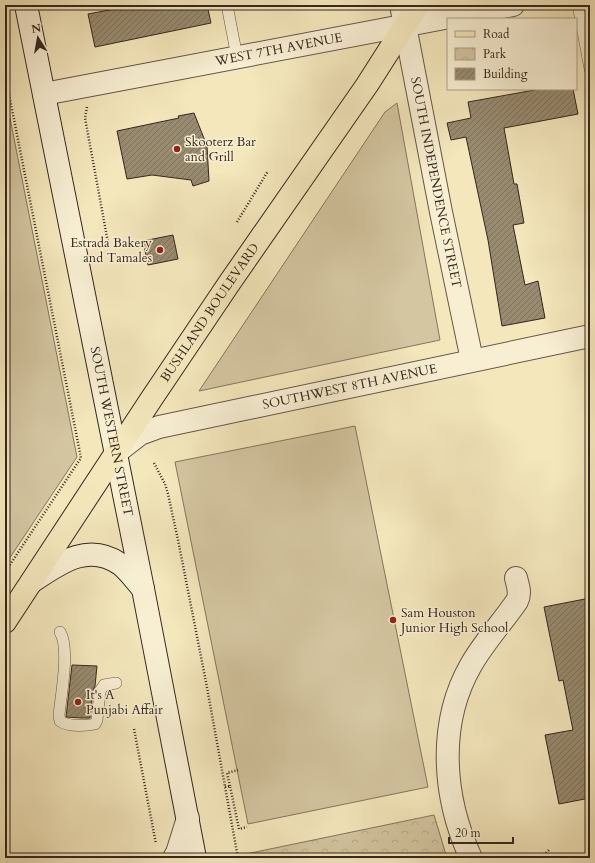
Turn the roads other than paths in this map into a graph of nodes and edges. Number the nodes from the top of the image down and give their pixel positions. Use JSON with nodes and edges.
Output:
{"nodes":[{"id":1,"x":26,"y":5,"type":"edge"},
{"id":2,"x":226,"y":5,"type":"edge"},
{"id":3,"x":418,"y":5,"type":"edge"},
{"id":4,"x":514,"y":5,"type":"edge"},
{"id":5,"x":578,"y":5,"type":"edge"},
{"id":6,"x":403,"y":15,"type":"edge"},
{"id":7,"x":237,"y":57,"type":"junction"},
{"id":8,"x":590,"y":69,"type":"edge"},
{"id":9,"x":44,"y":94,"type":"junction"},
{"id":10,"x":590,"y":336,"type":"edge"},
{"id":11,"x":472,"y":360,"type":"junction"},
{"id":12,"x":116,"y":453,"type":"junction"},
{"id":13,"x":516,"y":578,"type":"dead end"},
{"id":14,"x":33,"y":581,"type":"junction"},
{"id":15,"x":143,"y":589,"type":"junction"},
{"id":16,"x":5,"y":622,"type":"edge"},
{"id":17,"x":60,"y":632,"type":"dead end"},
{"id":18,"x":116,"y":683,"type":"dead end"},
{"id":19,"x":188,"y":818,"type":"junction"},
{"id":20,"x":174,"y":858,"type":"edge"},
{"id":21,"x":195,"y":858,"type":"edge"},
{"id":22,"x":471,"y":858,"type":"edge"}],
"edges":[{"from":1,"to":9,"type":"street","name":"SOUTH WESTERN STREET"},
{"from":2,"to":7,"type":"lane"},
{"from":3,"to":6,"type":"main road","name":"BUSHLAND BOULEVARD"},
{"from":4,"to":6,"type":"street","name":"WEST 7TH AVENUE"},
{"from":5,"to":8,"type":"lane"},
{"from":6,"to":7,"type":"street","name":"WEST 7TH AVENUE"},
{"from":6,"to":11,"type":"street","name":"SOUTH INDEPENDENCE STREET"},
{"from":6,"to":12,"type":"main road","name":"BUSHLAND BOULEVARD"},
{"from":7,"to":9,"type":"street","name":"WEST 7TH AVENUE"},
{"from":9,"to":12,"type":"street","name":"SOUTH WESTERN STREET"},
{"from":10,"to":11,"type":"street","name":"SOUTHWEST 8TH AVENUE"},
{"from":11,"to":12,"type":"street","name":"SOUTHWEST 8TH AVENUE"},
{"from":12,"to":14,"type":"main road","name":"BUSHLAND BOULEVARD"},
{"from":12,"to":15,"type":"street","name":"SOUTH WESTERN STREET"},
{"from":13,"to":22,"type":"street"},
{"from":14,"to":15,"type":"street"},
{"from":14,"to":16,"type":"main road","name":"BUSHLAND BOULEVARD"},
{"from":15,"to":19,"type":"street","name":"SOUTH WESTERN STREET"},
{"from":17,"to":18,"type":"lane"},
{"from":19,"to":20,"type":"street"},
{"from":19,"to":21,"type":"street","name":"SOUTH WESTERN STREET"}]}
